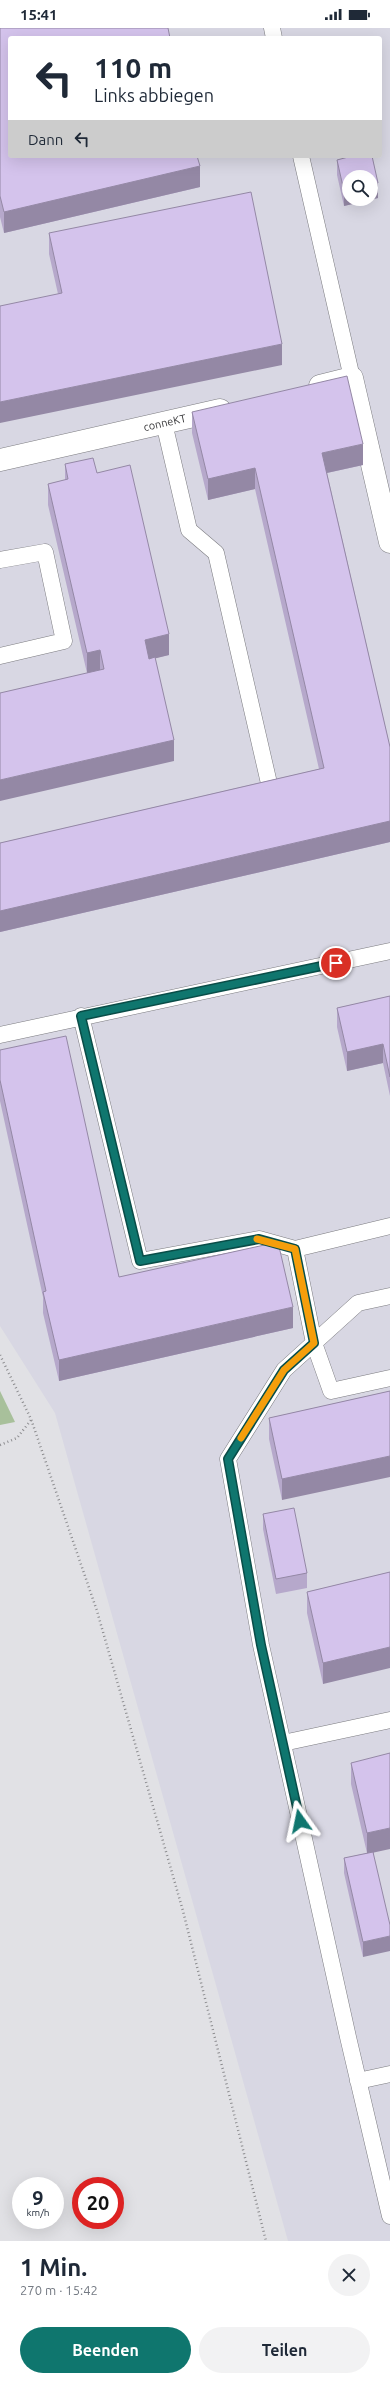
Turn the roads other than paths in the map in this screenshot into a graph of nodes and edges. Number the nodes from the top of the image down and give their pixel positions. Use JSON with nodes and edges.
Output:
{"nodes":[{"id":1,"x":301,"y":158,"type":"edge"},
{"id":2,"x":352,"y":378,"type":"junction"},
{"id":3,"x":299,"y":391,"type":"edge"},
{"id":4,"x":239,"y":405,"type":"edge"},
{"id":5,"x":164,"y":423,"type":"junction"},
{"id":6,"x":0,"y":460,"type":"edge"},
{"id":7,"x":390,"y":542,"type":"edge"},
{"id":8,"x":0,"y":560,"type":"edge"},
{"id":9,"x":0,"y":656,"type":"edge"},
{"id":10,"x":248,"y":797,"type":"edge"},
{"id":11,"x":390,"y":951,"type":"edge"},
{"id":12,"x":81,"y":1016,"type":"junction"},
{"id":13,"x":0,"y":1035,"type":"edge"},
{"id":14,"x":390,"y":1226,"type":"edge"},
{"id":15,"x":295,"y":1249,"type":"junction"},
{"id":16,"x":390,"y":1296,"type":"edge"},
{"id":17,"x":314,"y":1343,"type":"junction"},
{"id":18,"x":390,"y":1378,"type":"edge"},
{"id":19,"x":390,"y":1720,"type":"edge"},
{"id":20,"x":283,"y":1743,"type":"junction"},
{"id":21,"x":390,"y":2074,"type":"edge"},
{"id":22,"x":358,"y":2081,"type":"junction"},
{"id":23,"x":390,"y":2216,"type":"edge"}],
"edges":[{"from":1,"to":2,"type":"lane"},
{"from":2,"to":3,"type":"street"},
{"from":2,"to":7,"type":"street"},
{"from":4,"to":5,"type":"street","name":"conneKT"},
{"from":5,"to":6,"type":"street","name":"conneKT"},
{"from":5,"to":10,"type":"lane"},
{"from":8,"to":9,"type":"lane"},
{"from":11,"to":12,"type":"lane"},
{"from":12,"to":13,"type":"lane"},
{"from":12,"to":15,"type":"lane"},
{"from":14,"to":15,"type":"lane"},
{"from":15,"to":17,"type":"lane"},
{"from":16,"to":17,"type":"lane"},
{"from":17,"to":18,"type":"lane"},
{"from":17,"to":20,"type":"lane"},
{"from":19,"to":20,"type":"lane"},
{"from":20,"to":22,"type":"lane"},
{"from":21,"to":22,"type":"lane"},
{"from":22,"to":23,"type":"lane"}]}
